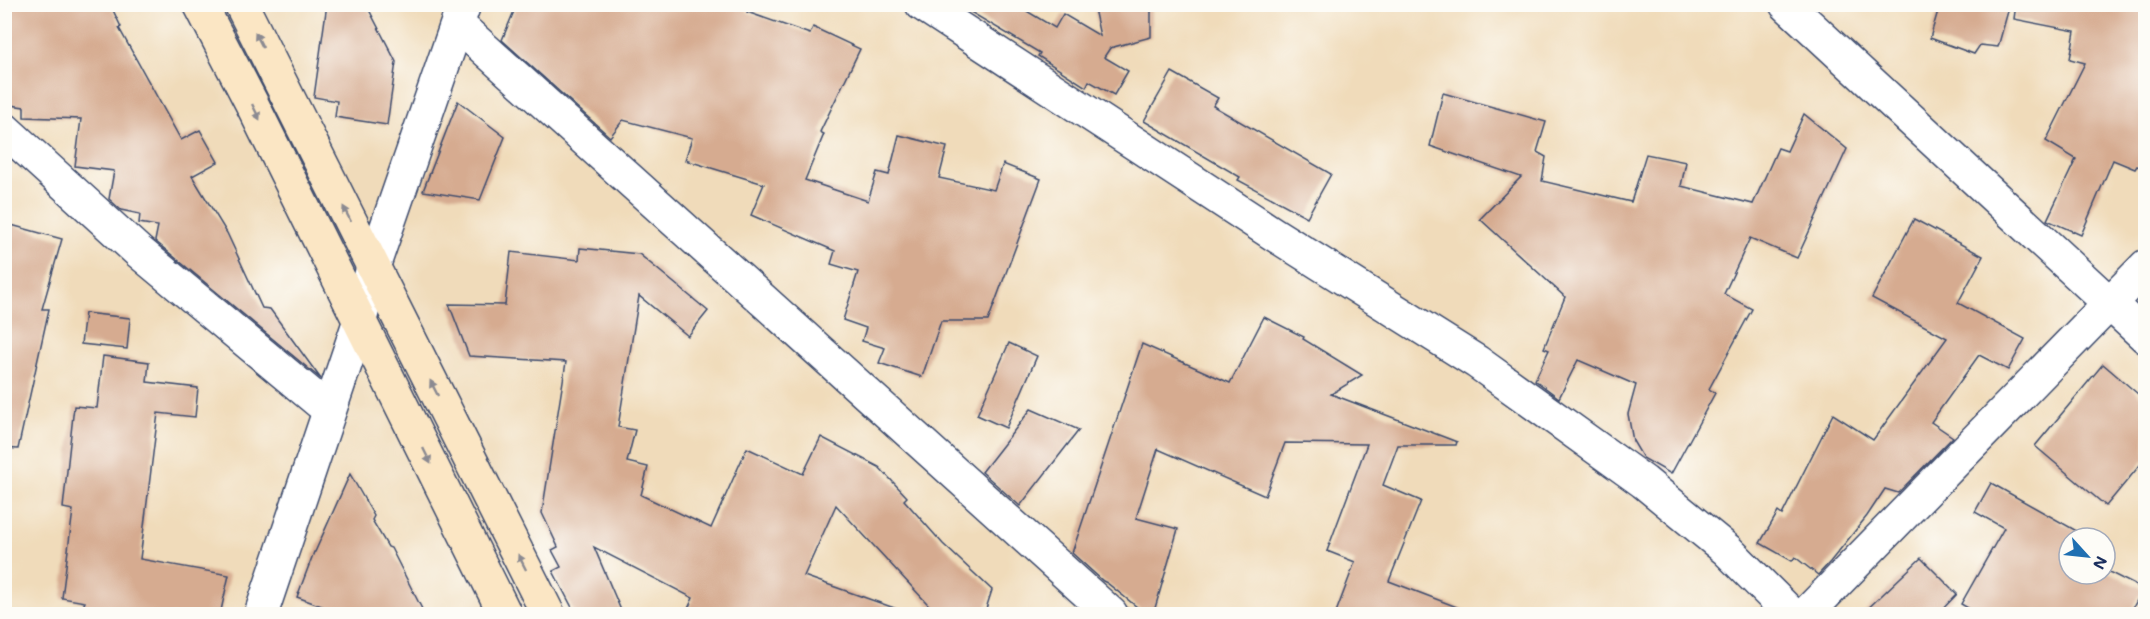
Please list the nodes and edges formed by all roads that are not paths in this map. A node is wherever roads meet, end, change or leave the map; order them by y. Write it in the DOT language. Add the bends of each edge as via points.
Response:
graph roads {
  1 [pos="200,4"];
  2 [pos="241,4"];
  3 [pos="922,4"];
  4 [pos="1794,8"];
  5 [pos="461,15"];
  6 [pos="4,129"];
  7 [pos="2145,266"];
  8 [pos="373,267"];
  9 [pos="2110,303"];
  10 [pos="360,320"];
  11 [pos="2145,337"];
  12 [pos="329,410"];
  13 [pos="261,615"];
  14 [pos="505,615"];
  15 [pos="548,615"];
  16 [pos="1111,615"];
  17 [pos="1791,615"];
  18 [pos="1806,615"];
  1 -- 10 [label="street, one-way"];
  8 -- 2 [label="street, one-way"];
  3 -- 17 [label="street" via="1478,362 1644,482 1727,550"];
  4 -- 9 [label="street"];
  5 -- 8 [label="street"];
  5 -- 16 [label="street"];
  6 -- 12 [label="street" via="138,251"];
  7 -- 9 [label="street"];
  8 -- 10 [label="street"];
  15 -- 8 [label="street, one-way"];
  9 -- 11 [label="street"];
  9 -- 18 [label="street"];
  10 -- 12 [label="street"];
  10 -- 14 [label="street, one-way"];
  12 -- 13 [label="street"];
}
